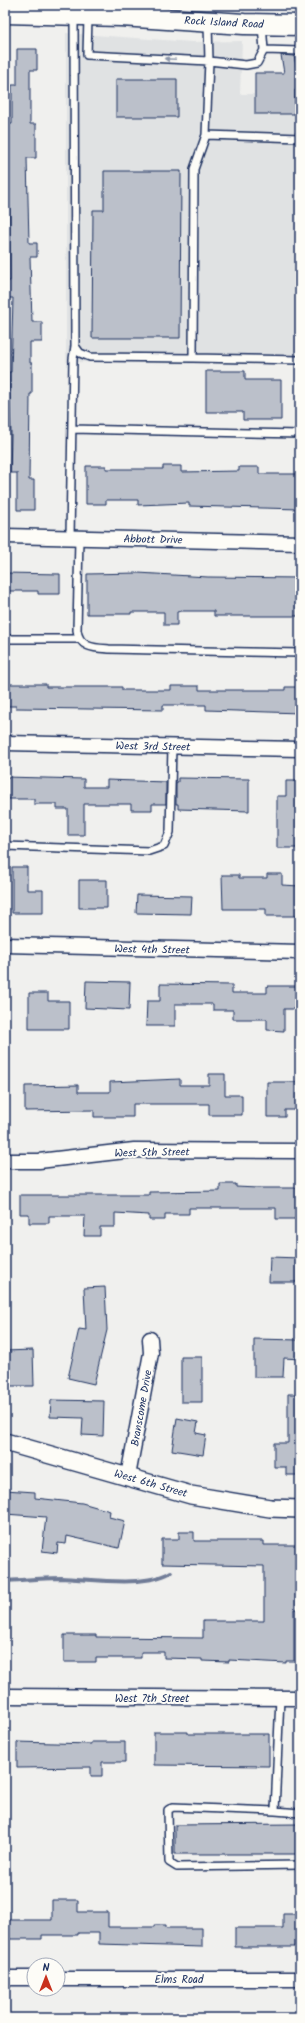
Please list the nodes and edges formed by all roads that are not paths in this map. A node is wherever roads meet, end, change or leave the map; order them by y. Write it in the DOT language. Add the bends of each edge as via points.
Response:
graph roads {
  1 [pos="5,13"];
  2 [pos="81,15"];
  3 [pos="208,22"];
  4 [pos="262,24"];
  5 [pos="300,25"];
  6 [pos="264,50"];
  7 [pos="300,51"];
  8 [pos="209,61"];
  9 [pos="206,135"];
  10 [pos="300,138"];
  11 [pos="75,346"];
  12 [pos="193,358"];
  13 [pos="300,360"];
  14 [pos="72,429"];
  15 [pos="300,434"];
  16 [pos="5,536"];
  17 [pos="74,537"];
  18 [pos="300,543"];
  19 [pos="5,639"];
  20 [pos="80,639"];
  21 [pos="300,653"];
  22 [pos="5,743"];
  23 [pos="172,746"];
  24 [pos="300,748"];
  25 [pos="5,846"];
  26 [pos="5,945"];
  27 [pos="300,952"];
  28 [pos="300,1151"];
  29 [pos="5,1161"];
  30 [pos="150,1340"];
  31 [pos="5,1442"];
  32 [pos="128,1476"];
  33 [pos="300,1509"];
  34 [pos="5,1696"];
  35 [pos="280,1698"];
  36 [pos="300,1698"];
  37 [pos="275,1811"];
  38 [pos="300,1813"];
  39 [pos="300,1865"];
  40 [pos="5,1978"];
  41 [pos="26,1978"];
  42 [pos="66,1978"];
  43 [pos="300,1979"];
  1 -- 2 [label="main road, Rock Island Road"];
  2 -- 3 [label="main road, Rock Island Road"];
  8 -- 2 [label="lane, one-way" via="88,55"];
  2 -- 11 [label="lane"];
  3 -- 4 [label="main road, Rock Island Road"];
  3 -- 8 [label="lane"];
  4 -- 5 [label="main road, Rock Island Road"];
  4 -- 6 [label="lane"];
  6 -- 7 [label="lane"];
  6 -- 8 [label="lane" via="257,63 246,65"];
  8 -- 9 [label="lane"];
  9 -- 10 [label="lane"];
  9 -- 12 [label="lane" via="194,169"];
  11 -- 12 [label="lane" via="80,353 90,357"];
  11 -- 14 [label="lane"];
  12 -- 13 [label="lane"];
  14 -- 15 [label="lane"];
  14 -- 17 [label="lane"];
  16 -- 17 [label="street, Abbott Drive"];
  17 -- 18 [label="street, Abbott Drive"];
  17 -- 20 [label="lane"];
  19 -- 20 [label="lane"];
  20 -- 21 [label="lane" via="94,648"];
  22 -- 23 [label="street, West 3rd Street"];
  23 -- 24 [label="street, West 3rd Street"];
  23 -- 25 [label="lane" via="170,832 164,846 149,850"];
  26 -- 27 [label="street, West 4th Street"];
  28 -- 29 [label="street, West 5th Street" via="134,1150 39,1161"];
  30 -- 32 [label="street, Branscome Drive" via="151,1353"];
  31 -- 32 [label="street, West 6th Street"];
  32 -- 33 [label="street, West 6th Street" via="191,1495 270,1508"];
  34 -- 35 [label="street, West 7th Street"];
  35 -- 36 [label="street, West 7th Street"];
  35 -- 37 [label="lane"];
  37 -- 38 [label="lane"];
  37 -- 39 [label="lane" via="173,1807 168,1810 169,1862 177,1867"];
  40 -- 41 [label="street"];
  42 -- 43 [label="street, Elms Road"];
}
